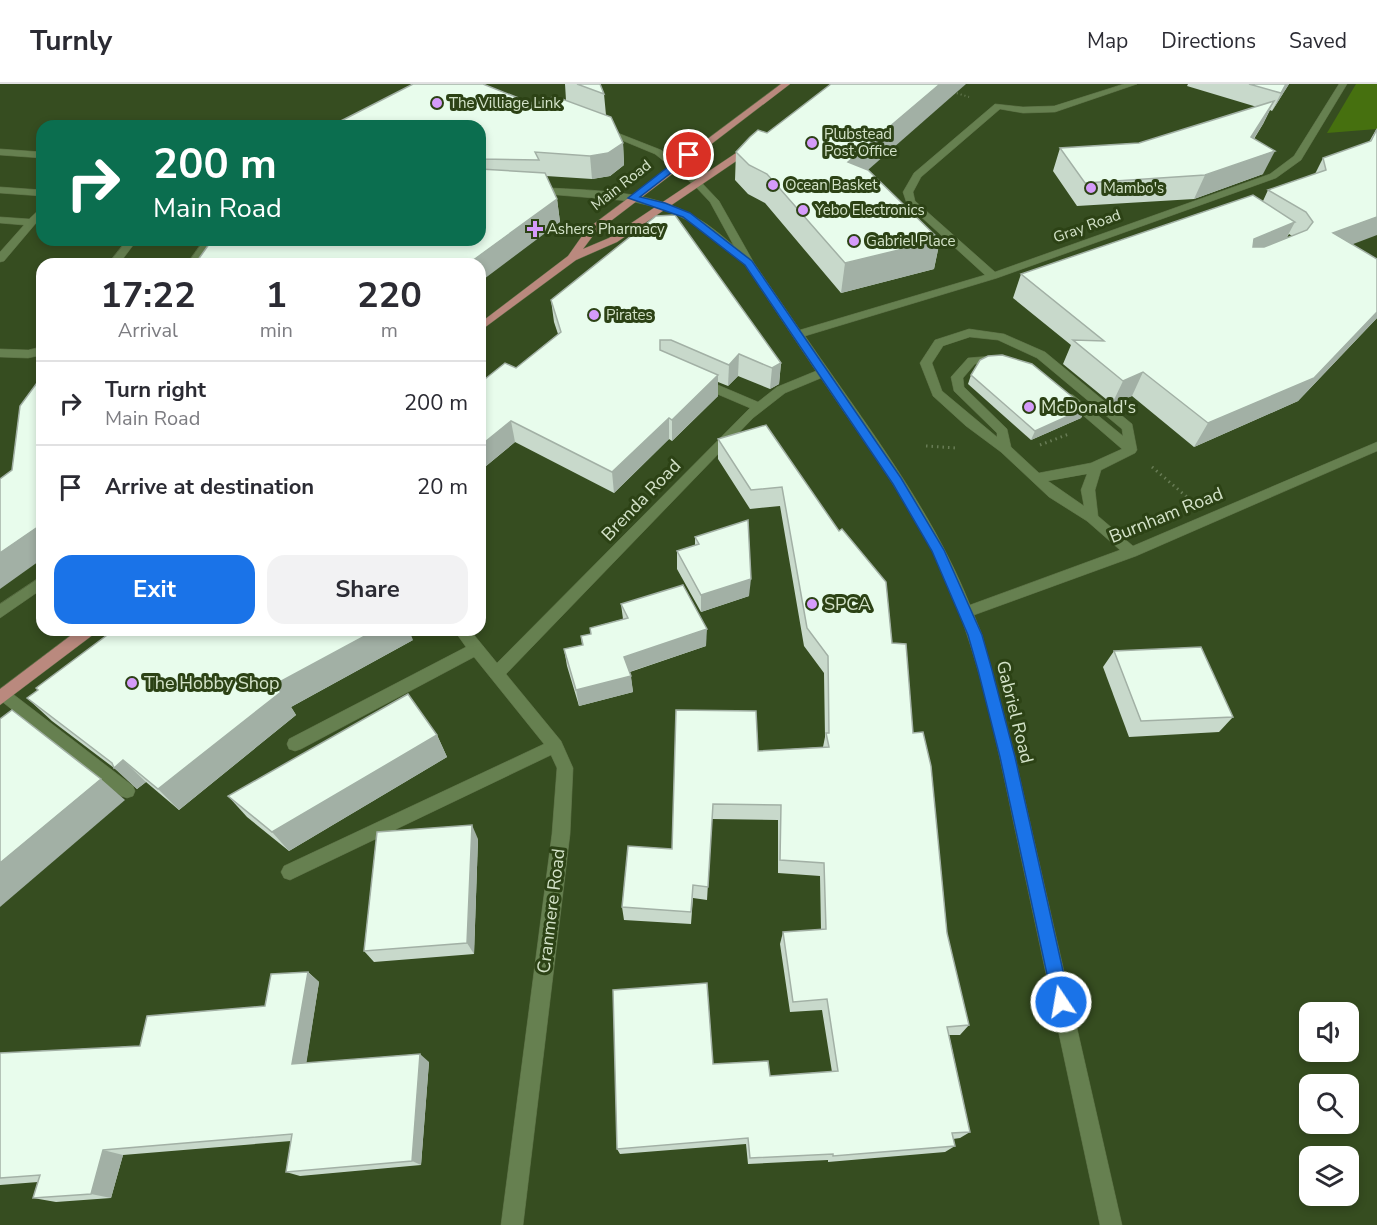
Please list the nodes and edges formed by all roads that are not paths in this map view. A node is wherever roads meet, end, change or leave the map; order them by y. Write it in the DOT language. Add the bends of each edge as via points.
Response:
graph roads {
  1 [pos="786,84"];
  2 [pos="1340,84"];
  3 [pos="1133,85"];
  4 [pos="774,88"];
  5 [pos="593,127"];
  6 [pos="758,141"];
  7 [pos="0,152"];
  8 [pos="36,155"];
  9 [pos="674,167"];
  10 [pos="697,183"];
  11 [pos="0,190"];
  12 [pos="527,190"];
  13 [pos="36,193"];
  14 [pos="1217,196"];
  15 [pos="633,198"];
  16 [pos="1227,202"];
  17 [pos="662,205"];
  18 [pos="36,217"];
  19 [pos="0,220"];
  20 [pos="32,222"];
  21 [pos="127,246"];
  22 [pos="118,258"];
  23 [pos="572,258"];
  24 [pos="0,259"];
  25 [pos="749,263"];
  26 [pos="993,276"];
  27 [pos="486,323"];
  28 [pos="797,335"];
  29 [pos="0,352"];
  30 [pos="36,352"];
  31 [pos="1012,361"];
  32 [pos="824,372"];
  33 [pos="686,375"];
  34 [pos="1060,391"];
  35 [pos="758,407"];
  36 [pos="1377,446"];
  37 [pos="1005,449"];
  38 [pos="1131,450"];
  39 [pos="1095,467"];
  40 [pos="1036,478"];
  41 [pos="1092,518"];
  42 [pos="1131,552"];
  43 [pos="36,585"];
  44 [pos="0,612"];
  45 [pos="966,612"];
  46 [pos="80,636"];
  47 [pos="466,636"];
  48 [pos="477,648"];
  49 [pos="497,673"];
  50 [pos="2,697"];
  51 [pos="295,744"];
  52 [pos="555,747"];
  53 [pos="127,791"];
  54 [pos="290,872"];
  55 [pos="512,1225"];
  56 [pos="1111,1225"];
  1 -- 4 [label="main road, Main Road"];
  2 -- 14 [label="street, Gray Road" via="1298,158 1273,176"];
  3 -- 26 [label="street" via="1055,109 998,106 917,175 908,192 910,202"];
  4 -- 9 [label="main road, Main Road"];
  5 -- 9 [label="street, Gabriel Road" via="658,152"];
  6 -- 10 [label="main road, Main Road"];
  7 -- 8 [label="street"];
  9 -- 10 [label="street, Gabriel Road"];
  9 -- 15 [label="main road, Main Road"];
  10 -- 17 [label="main road, Main Road"];
  10 -- 25 [label="street, Gabriel Road" via="714,201"];
  11 -- 13 [label="street"];
  12 -- 15 [label="street, Gabriel Road"];
  14 -- 16 [label="street"];
  14 -- 26 [label="street, Gray Road"];
  15 -- 17 [label="street, Gabriel Road"];
  15 -- 23 [label="main road, Main Road" via="591,231"];
  17 -- 23 [label="main road, Main Road" via="613,240"];
  17 -- 25 [label="street, Gabriel Road" via="687,215"];
  18 -- 20 [label="street"];
  19 -- 20 [label="street"];
  20 -- 24 [label="street"];
  21 -- 22 [label="street"];
  23 -- 27 [label="main road, Main Road"];
  25 -- 28 [label="street, Gabriel Road"];
  26 -- 28 [label="street, Gray Road"];
  28 -- 32 [label="street, Gabriel Road"];
  29 -- 30 [label="street"];
  31 -- 37 [label="street" via="972,361 957,377 958,388 1003,432"];
  32 -- 35 [label="street, Brenda Road" via="781,390"];
  32 -- 45 [label="street, Gabriel Road" via="938,550"];
  33 -- 35 [label="street"];
  34 -- 38 [label="street"];
  35 -- 49 [label="street, Brenda Road"];
  36 -- 42 [label="street, Burnham Road"];
  37 -- 38 [label="street" via="937,393 926,363 939,343 969,333 1000,338 1041,354 1128,427"];
  37 -- 40 [label="street"];
  38 -- 39 [label="street"];
  39 -- 40 [label="street"];
  39 -- 41 [label="street" via="1088,490"];
  40 -- 41 [label="street"];
  41 -- 42 [label="street"];
  42 -- 45 [label="street, Burnham Road"];
  43 -- 44 [label="street"];
  45 -- 56 [label="street, Gabriel Road" via="1008,757"];
  46 -- 50 [label="main road"];
  47 -- 48 [label="street, Cranmere Road"];
  48 -- 49 [label="street, Cranmere Road"];
  48 -- 51 [label="street"];
  49 -- 52 [label="street, Cranmere Road"];
  50 -- 53 [label="street"];
  52 -- 54 [label="street"];
  52 -- 55 [label="street, Cranmere Road" via="565,768 561,834"];
}
